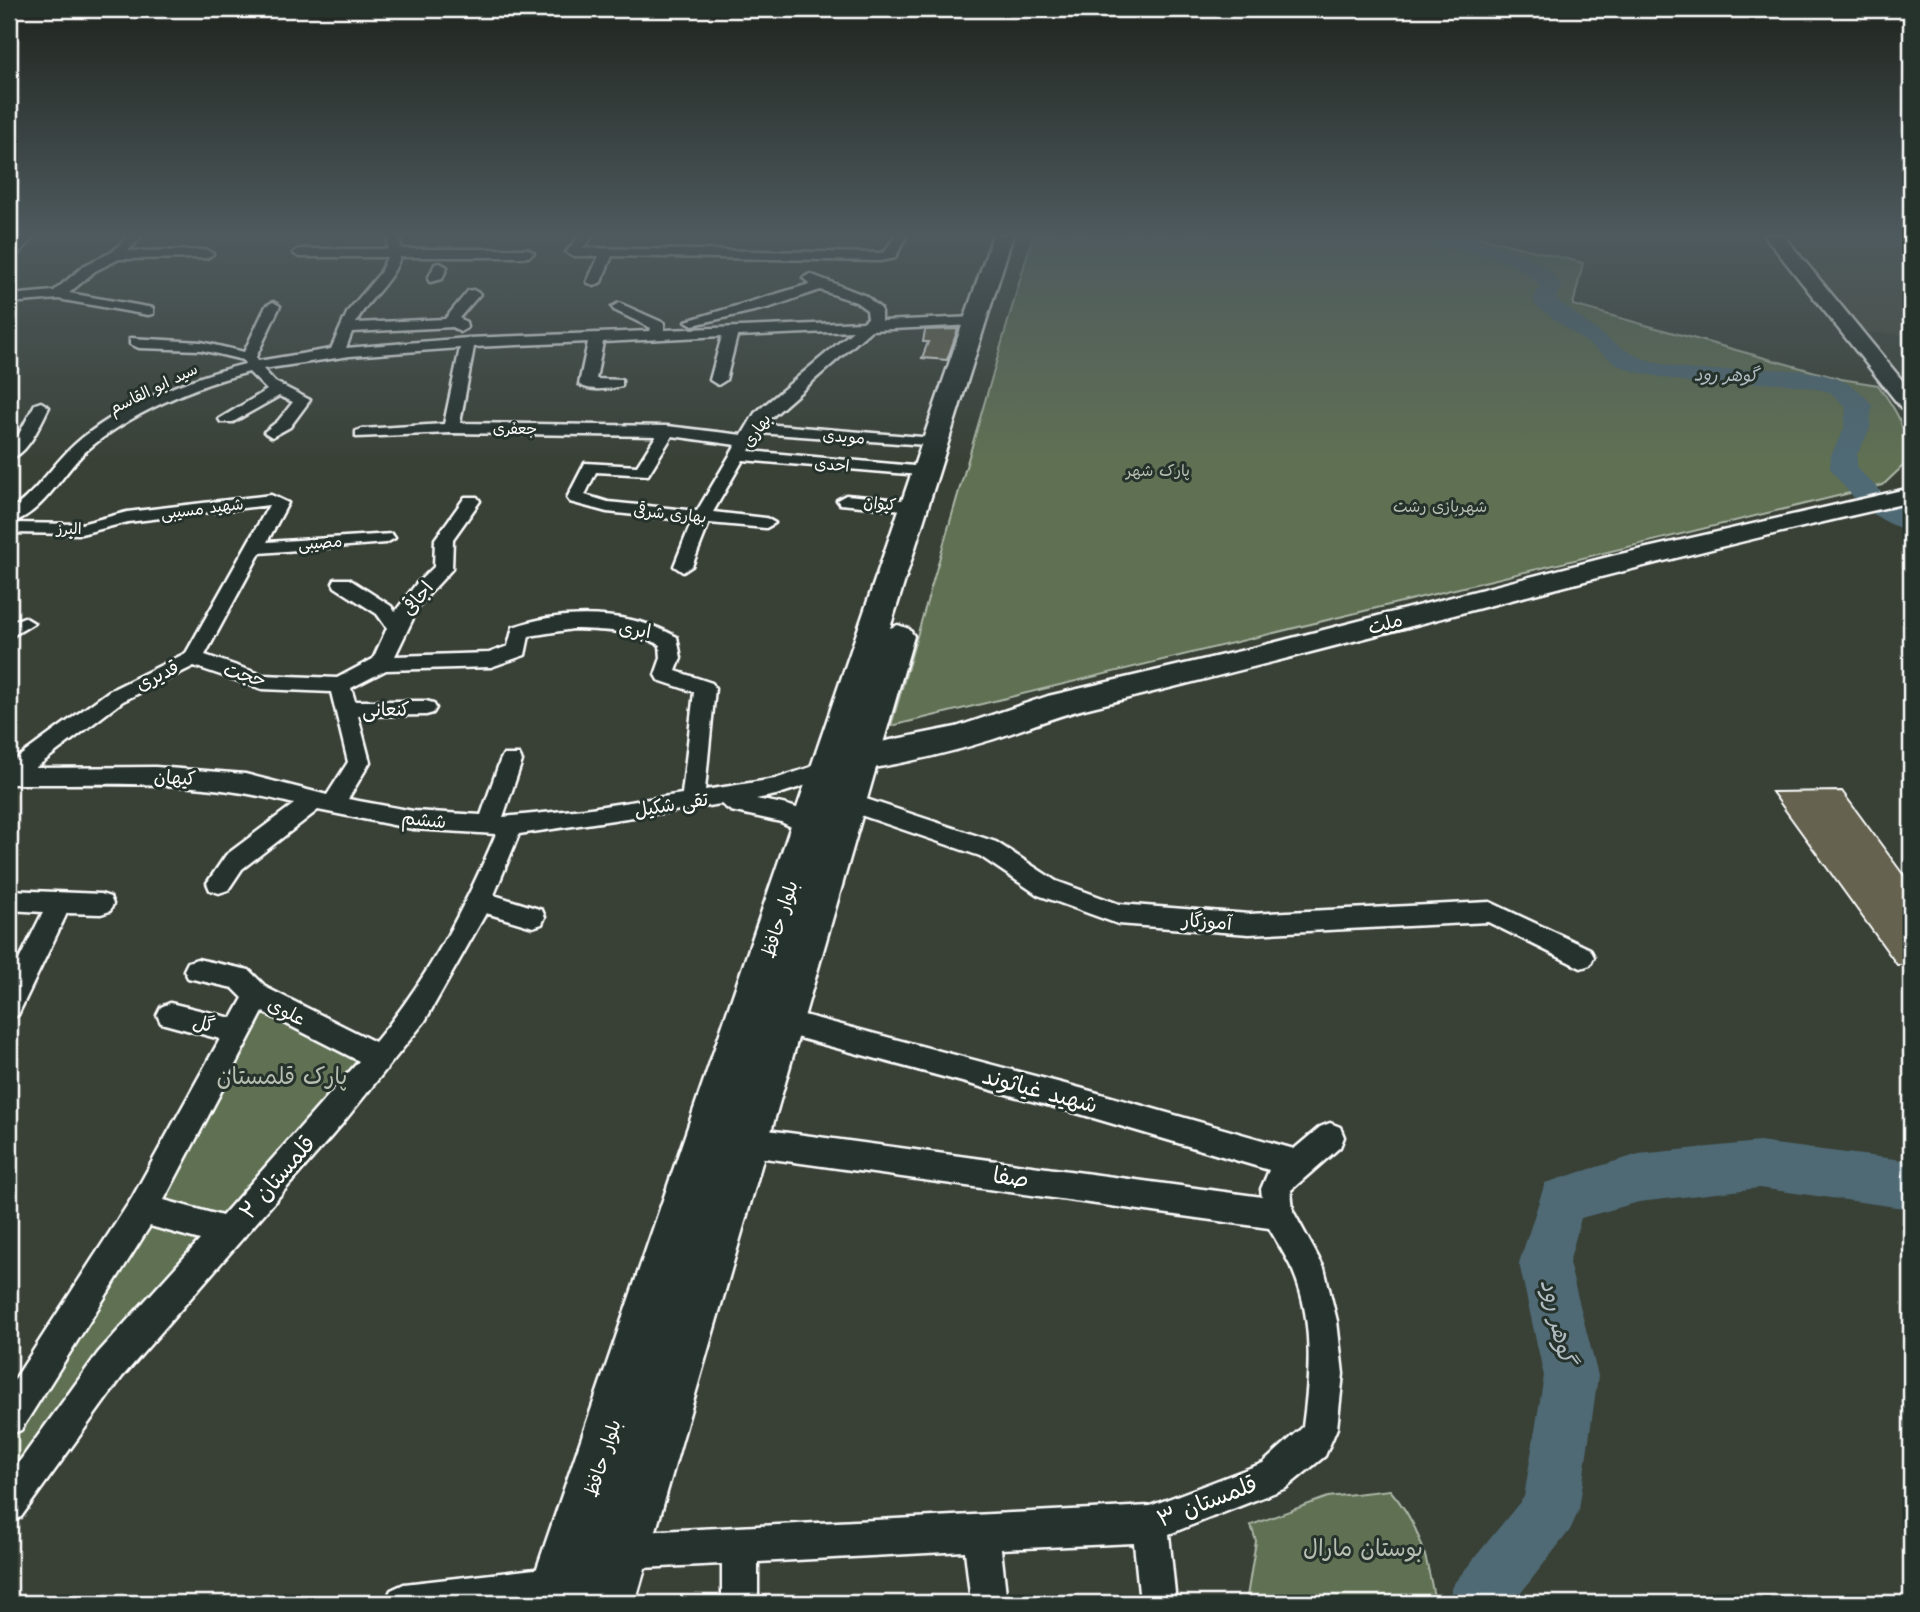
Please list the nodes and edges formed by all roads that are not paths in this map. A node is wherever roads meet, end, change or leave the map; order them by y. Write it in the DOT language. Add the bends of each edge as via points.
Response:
graph roads {
  1 [pos="144,310"];
  2 [pos="271,310"];
  3 [pos="355,310"];
  4 [pos="459,310"];
  5 [pos="625,310"];
  6 [pos="740,310"];
  7 [pos="874,310"];
  8 [pos="986,310"];
  9 [pos="989,310"];
  10 [pos="1834,310"];
  11 [pos="148,311"];
  12 [pos="984,321"];
  13 [pos="453,323"];
  14 [pos="869,325"];
  15 [pos="348,328"];
  16 [pos="657,329"];
  17 [pos="731,330"];
  18 [pos="597,335"];
  19 [pos="135,341"];
  20 [pos="461,343"];
  21 [pos="337,352"];
  22 [pos="251,363"];
  23 [pos="718,380"];
  24 [pos="617,383"];
  25 [pos="277,391"];
  26 [pos="1911,405"];
  27 [pos="41,407"];
  28 [pos="228,419"];
  29 [pos="451,428"];
  30 [pos="667,431"];
  31 [pos="272,432"];
  32 [pos="362,434"];
  33 [pos="746,441"];
  34 [pos="9,454"];
  35 [pos="922,495"];
  36 [pos="1911,495"];
  37 [pos="277,500"];
  38 [pos="846,500"];
  39 [pos="471,501"];
  40 [pos="127,517"];
  41 [pos="702,517"];
  42 [pos="9,518"];
  43 [pos="765,523"];
  44 [pos="9,528"];
  45 [pos="386,538"];
  46 [pos="254,548"];
  47 [pos="683,566"];
  48 [pos="342,583"];
  49 [pos="395,626"];
  50 [pos="193,657"];
  51 [pos="382,663"];
  52 [pos="340,685"];
  53 [pos="426,708"];
  54 [pos="346,709"];
  55 [pos="511,761"];
  56 [pos="9,775"];
  57 [pos="846,776"];
  58 [pos="697,800"];
  59 [pos="329,803"];
  60 [pos="500,826"];
  61 [pos="809,826"];
  62 [pos="219,883"];
  63 [pos="9,900"];
  64 [pos="479,901"];
  65 [pos="59,904"];
  66 [pos="101,904"];
  67 [pos="533,917"];
  68 [pos="1581,957"];
  69 [pos="197,970"];
  70 [pos="258,996"];
  71 [pos="9,1007"];
  72 [pos="170,1015"];
  73 [pos="781,1021"];
  74 [pos="239,1032"];
  75 [pos="379,1057"];
  76 [pos="1330,1137"];
  77 [pos="744,1141"];
  78 [pos="1297,1164"];
  79 [pos="143,1209"];
  80 [pos="1278,1213"];
  81 [pos="227,1233"];
  82 [pos="9,1418"];
  83 [pos="9,1505"];
  84 [pos="1150,1524"];
  85 [pos="981,1533"];
  86 [pos="740,1545"];
  87 [pos="621,1551"];
  88 [pos="558,1594"];
  89 [pos="404,1603"];
  90 [pos="605,1603"];
  91 [pos="740,1603"];
  92 [pos="989,1603"];
  93 [pos="1158,1603"];
  1 -- 11 [label="street"];
  2 -- 22 [label="street"];
  3 -- 15 [label="street"];
  4 -- 13 [label="street"];
  5 -- 16 [label="street"];
  6 -- 16 [label="street"];
  7 -- 14 [label="street" via="876,319"];
  8 -- 12 [label="main road, بلوار حافظ"];
  9 -- 12 [label="main road, بلوار حافظ"];
  10 -- 26 [label="street"];
  12 -- 14 [label="street, سید ابو القاسم"];
  12 -- 35 [label="main road, بلوار حافظ"];
  12 -- 35 [label="main road, بلوار حافظ"];
  13 -- 15 [label="street"];
  13 -- 20 [label="street" via="461,325"];
  14 -- 17 [label="street, سید ابو القاسم"];
  14 -- 33 [label="street, بهاری" via="761,416"];
  15 -- 21 [label="street"];
  16 -- 17 [label="street, سید ابو القاسم"];
  16 -- 18 [label="street, سید ابو القاسم"];
  17 -- 23 [label="street"];
  18 -- 20 [label="street, سید ابو القاسم"];
  18 -- 24 [label="street" via="587,384"];
  19 -- 22 [label="street" via="201,346"];
  20 -- 21 [label="street, سید ابو القاسم"];
  20 -- 29 [label="street"];
  21 -- 22 [label="street, سید ابو القاسم"];
  22 -- 25 [label="street" via="268,387"];
  22 -- 42 [label="street, سید ابو القاسم" via="194,385 91,440 64,461 40,495"];
  25 -- 28 [label="street"];
  25 -- 31 [label="street" via="302,400"];
  27 -- 34 [label="street" via="26,436"];
  29 -- 30 [label="street, جعفری"];
  29 -- 32 [label="street, جعفری"];
  30 -- 33 [label="street, جعفری"];
  30 -- 41 [label="street, بهاری شرقی" via="642,471 591,467 576,498 607,507"];
  33 -- 35 [label="street, احدی"];
  33 -- 35 [label="street, مویدی"];
  33 -- 41 [label="street, بهاری"];
  35 -- 38 [label="street, کیوان"];
  35 -- 57 [label="main road, بلوار حافظ"];
  36 -- 57 [label="street, ملت" via="1048,707 1011,722 901,752"];
  37 -- 40 [label="street, شهید مسیبی"];
  37 -- 46 [label="street, قدیری"];
  39 -- 49 [label="street, اجاقی" via="444,539 443,569 428,581"];
  40 -- 44 [label="street, البرز" via="81,529"];
  41 -- 43 [label="street, بهاری شرقی"];
  41 -- 47 [label="street, بهاری"];
  45 -- 46 [label="street, مصیبی"];
  46 -- 50 [label="street, قدیری"];
  48 -- 49 [label="street" via="384,610"];
  49 -- 51 [label="street, اجاقی"];
  50 -- 52 [label="street, حجت" via="262,682"];
  50 -- 56 [label="street, قدیری" via="116,696"];
  51 -- 52 [label="street"];
  51 -- 58 [label="street, ابری" via="491,660 518,650 520,632 532,624 582,623 660,633 670,642 665,675 705,688"];
  52 -- 54 [label="street"];
  53 -- 54 [label="street, کنعانی"];
  54 -- 59 [label="street" via="359,762"];
  55 -- 60 [label="street, قلمستان ۲"];
  56 -- 59 [label="street, کیهان" via="155,775 245,782"];
  57 -- 58 [label="street, تقی شکیل"];
  57 -- 61 [label="main road, بلوار حافظ"];
  57 -- 68 [label="street, آموزگار" via="988,849 1046,888 1118,914 1249,924 1490,912"];
  57 -- 73 [label="main road, بلوار حافظ"];
  58 -- 60 [label="street, تقی شکیل"];
  58 -- 61 [label="street" via="752,804"];
  59 -- 60 [label="street, ششم" via="412,820"];
  59 -- 62 [label="street" via="234,862"];
  60 -- 64 [label="street, قلمستان ۲"];
  61 -- 88 [label="main road, بلوار حافظ"];
  63 -- 65 [label="street"];
  64 -- 67 [label="street"];
  64 -- 75 [label="street, قلمستان ۲" via="416,1013"];
  65 -- 66 [label="street"];
  65 -- 71 [label="street"];
  69 -- 70 [label="street, علوی" via="240,978"];
  70 -- 74 [label="street"];
  70 -- 75 [label="street, علوی"];
  72 -- 74 [label="street, گل"];
  73 -- 77 [label="main road, بلوار حافظ"];
  73 -- 78 [label="street, شهید غیاثوند"];
  74 -- 79 [label="street"];
  75 -- 81 [label="street, قلمستان ۲"];
  76 -- 78 [label="street"];
  77 -- 80 [label="street, صفا"];
  77 -- 87 [label="main road, بلوار حافظ"];
  78 -- 80 [label="street" via="1279,1181"];
  79 -- 81 [label="street"];
  79 -- 82 [label="street"];
  80 -- 84 [label="street, قلمستان ۳" via="1308,1268 1321,1321 1327,1374 1320,1428 1312,1444 1274,1476"];
  81 -- 83 [label="street, قلمستان ۲" via="110,1366"];
  84 -- 85 [label="street, قلمستان ۳"];
  84 -- 93 [label="street"];
  85 -- 86 [label="street, قلمستان ۳"];
  85 -- 92 [label="street"];
  86 -- 87 [label="street, قلمستان ۳"];
  86 -- 91 [label="street"];
  87 -- 90 [label="main road, بلوار حافظ"];
  88 -- 89 [label="street"];
}
